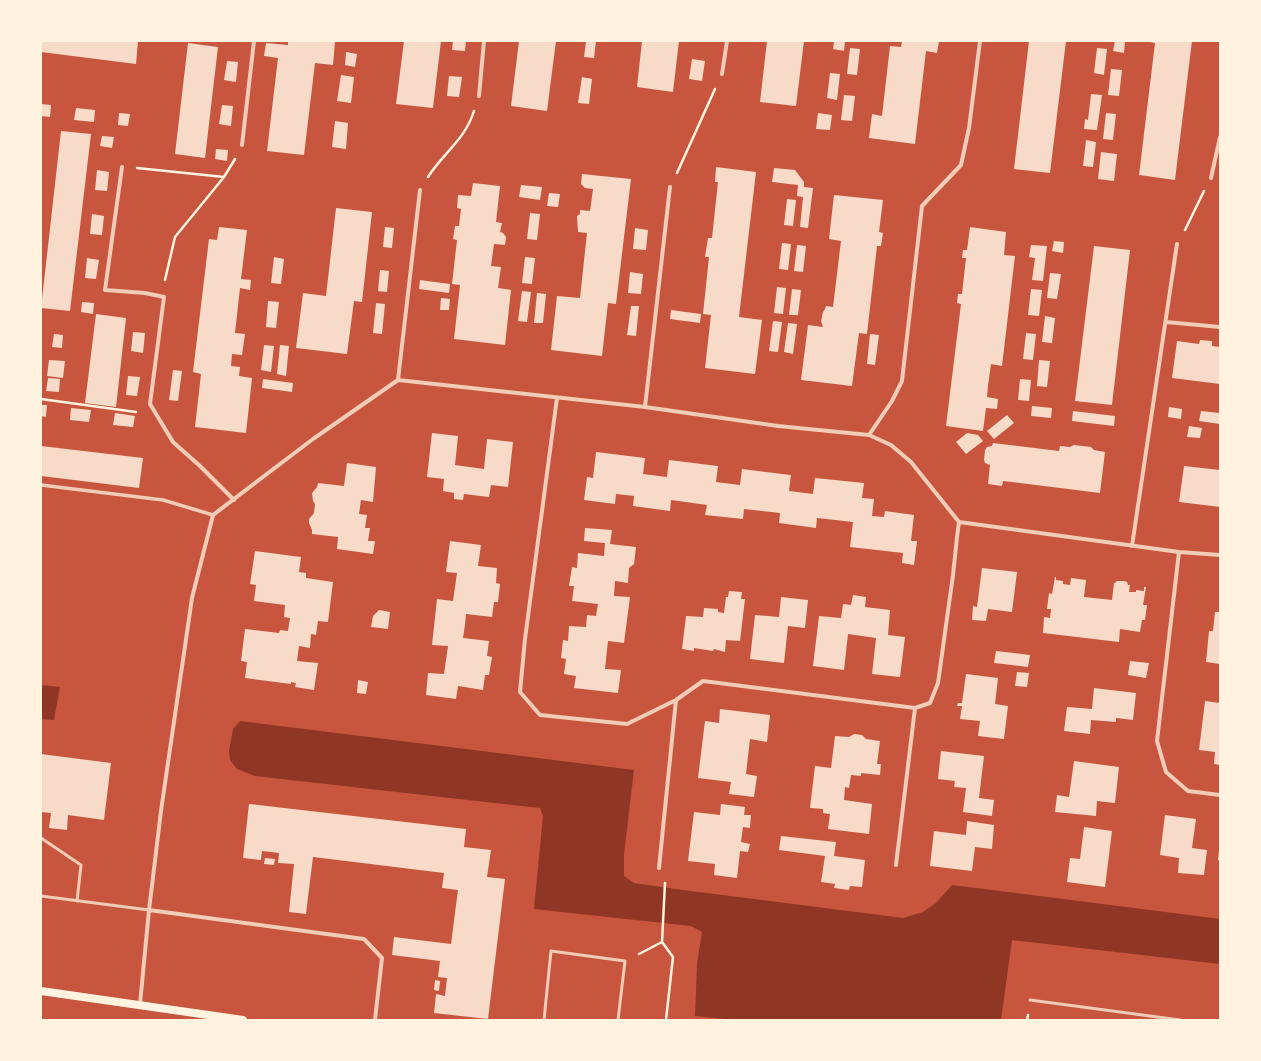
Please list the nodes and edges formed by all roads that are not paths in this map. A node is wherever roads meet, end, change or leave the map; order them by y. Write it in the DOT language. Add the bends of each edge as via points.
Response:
graph roads {
  1 [pos="254,41"];
  2 [pos="484,41"];
  3 [pos="727,41"];
  4 [pos="980,41"];
  5 [pos="722,74"];
  6 [pos="478,96"];
  7 [pos="1220,137"];
  8 [pos="242,145"];
  9 [pos="122,167"];
  10 [pos="1211,178"];
  11 [pos="670,187"];
  12 [pos="420,190"];
  13 [pos="1177,244"];
  14 [pos="1166,322"];
  15 [pos="1220,327"];
  16 [pos="398,380"];
  17 [pos="557,398"];
  18 [pos="645,407"];
  19 [pos="869,435"];
  20 [pos="41,485"];
  21 [pos="234,500"];
  22 [pos="213,515"];
  23 [pos="959,522"];
  24 [pos="1132,546"];
  25 [pos="1179,552"];
  26 [pos="1220,555"];
  27 [pos="676,700"];
  28 [pos="915,708"];
  29 [pos="1220,794"];
  30 [pos="41,838"];
  31 [pos="896,865"];
  32 [pos="659,868"];
  33 [pos="41,896"];
  34 [pos="77,901"];
  35 [pos="149,910"];
  36 [pos="41,991"];
  37 [pos="1030,1000"];
  38 [pos="140,1004"];
  39 [pos="243,1020"];
  40 [pos="375,1020"];
  41 [pos="544,1020"];
  42 [pos="618,1020"];
  43 [pos="1180,1020"];
  1 -- 8 [label="street"];
  2 -- 6 [label="street"];
  3 -- 5 [label="street"];
  4 -- 19 [label="street" via="961,165 922,206 902,381"];
  7 -- 10 [label="street"];
  9 -- 21 [label="street" via="106,290 164,297 150,404 173,442"];
  11 -- 18 [label="street"];
  12 -- 16 [label="street"];
  13 -- 14 [label="street"];
  14 -- 15 [label="street"];
  14 -- 24 [label="street"];
  16 -- 17 [label="street"];
  16 -- 21 [label="street" via="313,439"];
  17 -- 18 [label="street"];
  17 -- 27 [label="street" via="520,692 540,715 627,724"];
  18 -- 19 [label="street" via="778,426"];
  19 -- 23 [label="street" via="891,445 911,462"];
  20 -- 22 [label="street" via="163,500"];
  21 -- 22 [label="street"];
  22 -- 35 [label="street" via="192,598 160,811"];
  23 -- 24 [label="street"];
  23 -- 28 [label="street" via="938,683 930,703"];
  24 -- 25 [label="street"];
  25 -- 26 [label="street"];
  25 -- 29 [label="street" via="1157,741 1166,772 1188,791"];
  27 -- 28 [label="street" via="703,681"];
  27 -- 32 [label="street"];
  28 -- 31 [label="street"];
  30 -- 34 [label="lane" via="81,865"];
  33 -- 34 [label="lane"];
  34 -- 35 [label="lane"];
  35 -- 38 [label="street"];
  35 -- 40 [label="street" via="364,939 382,958"];
  36 -- 38 [label="main road"];
  37 -- 43 [label="lane"];
  38 -- 39 [label="main road"];
  41 -- 42 [label="lane" via="551,951 625,961"];
}
